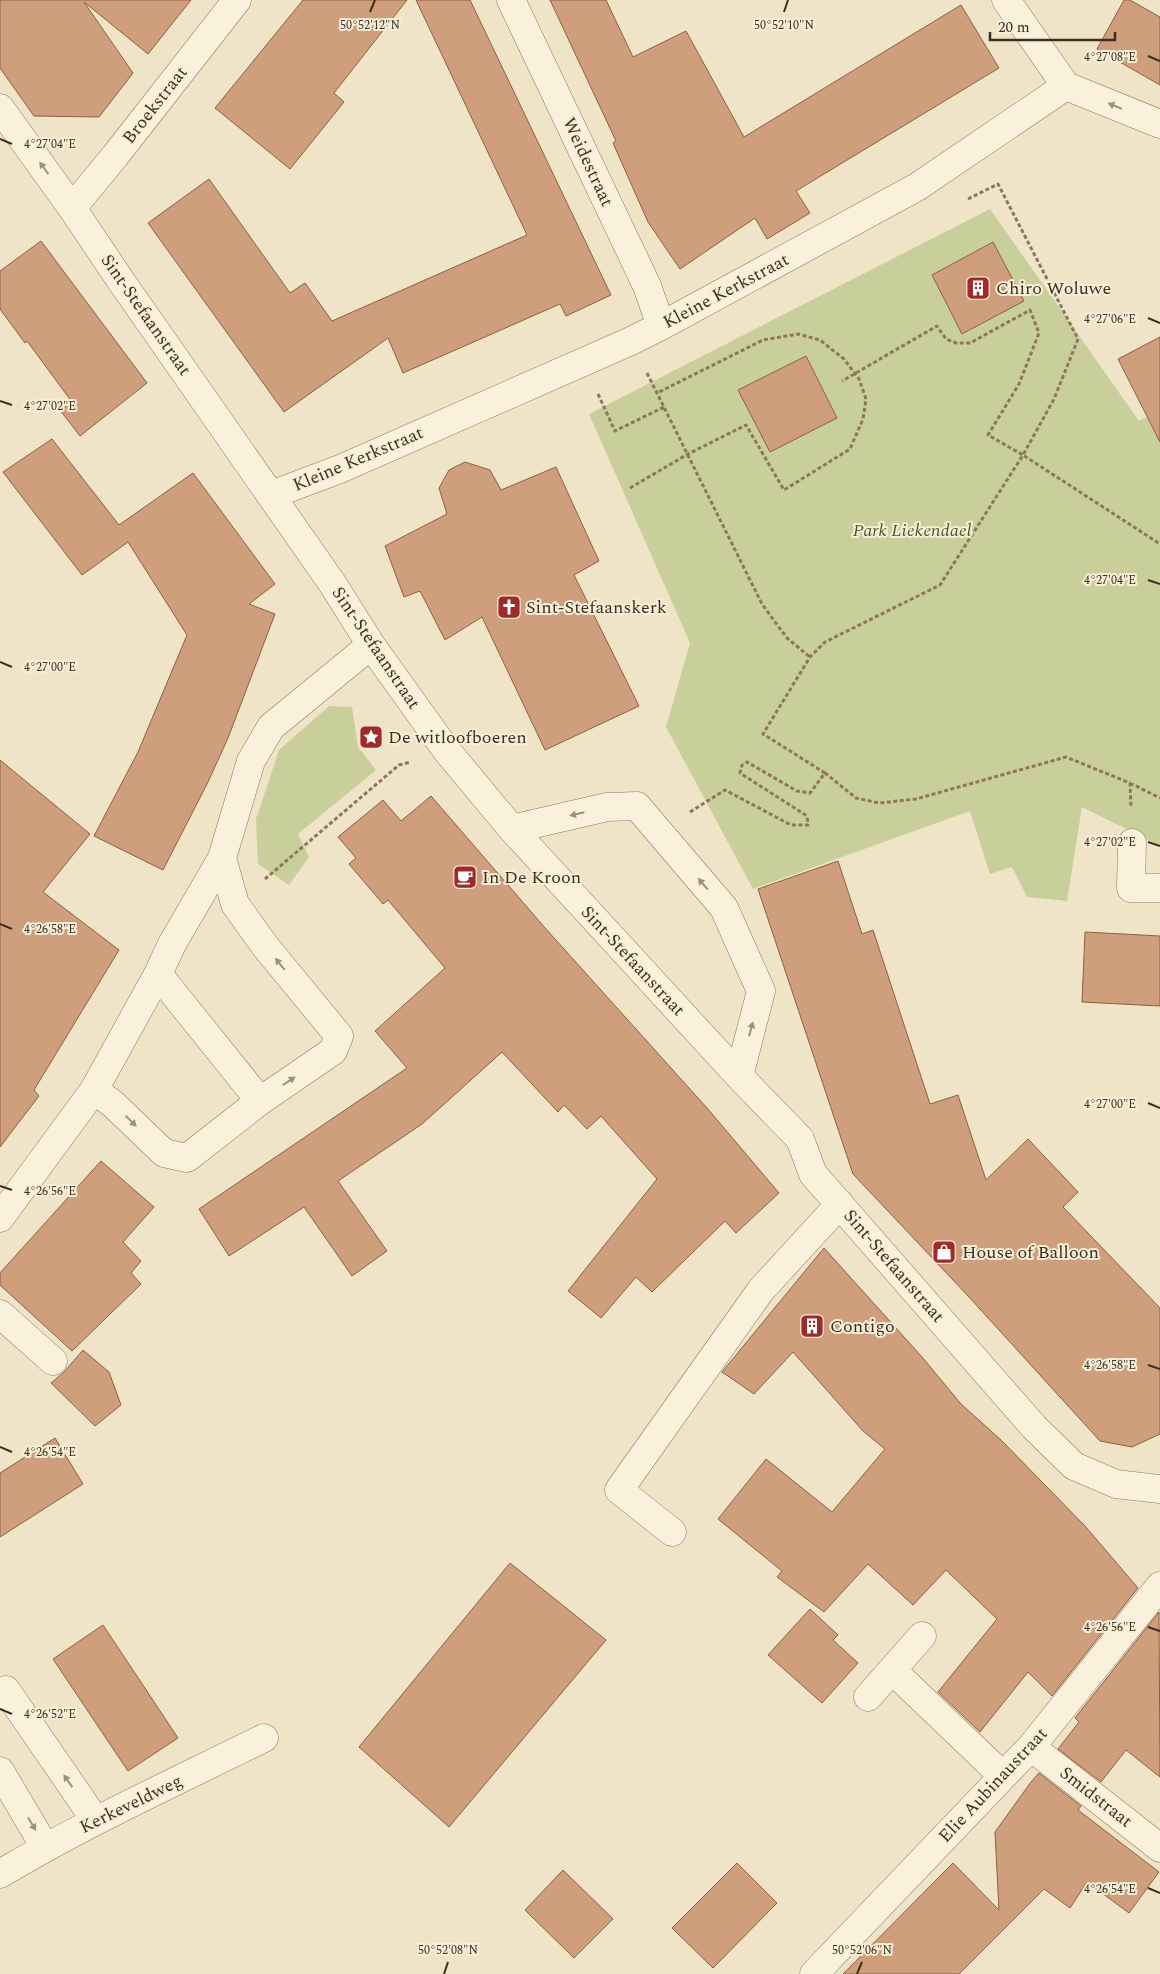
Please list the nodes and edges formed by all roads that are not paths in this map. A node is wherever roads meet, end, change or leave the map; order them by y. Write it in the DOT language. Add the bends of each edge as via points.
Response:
graph roads {
  1 [pos="237,0"];
  2 [pos="511,0"];
  3 [pos="1006,0"];
  4 [pos="1066,86"];
  5 [pos="0,108"];
  6 [pos="1160,124"];
  7 [pos="72,208"];
  8 [pos="661,326"];
  9 [pos="271,495"];
  10 [pos="371,644"];
  11 [pos="512,830"];
  12 [pos="1132,843"];
  13 [pos="222,858"];
  14 [pos="1160,888"];
  15 [pos="158,974"];
  16 [pos="739,1076"];
  17 [pos="94,1090"];
  18 [pos="260,1100"];
  19 [pos="840,1204"];
  20 [pos="0,1218"];
  21 [pos="0,1314"];
  22 [pos="53,1361"];
  23 [pos="1160,1489"];
  24 [pos="672,1532"];
  25 [pos="1160,1586"];
  26 [pos="922,1636"];
  27 [pos="892,1670"];
  28 [pos="2,1689"];
  29 [pos="868,1697"];
  30 [pos="264,1738"];
  31 [pos="1031,1747"];
  32 [pos="0,1771"];
  33 [pos="1003,1776"];
  34 [pos="96,1821"];
  35 [pos="45,1847"];
  36 [pos="1160,1848"];
  37 [pos="0,1874"];
  38 [pos="814,1974"];
  1 -- 7 [label="street, Broekstraat"];
  2 -- 8 [label="street, Weidestraat" via="647,286"];
  3 -- 4 [label="street"];
  6 -- 4 [label="street, one-way"];
  4 -- 8 [label="street, Kleine Kerkstraat" via="918,188"];
  7 -- 5 [label="street, Sint-Stefaanstraat, one-way"];
  7 -- 9 [label="street, Sint-Stefaanstraat"];
  8 -- 9 [label="street, Kleine Kerkstraat" via="340,469"];
  9 -- 10 [label="street, Sint-Stefaanstraat"];
  10 -- 11 [label="street, Sint-Stefaanstraat" via="447,751"];
  10 -- 13 [label="street" via="270,727 250,761"];
  11 -- 16 [label="street, Sint-Stefaanstraat"];
  16 -- 11 [label="street, one-way" via="762,992 724,908 637,806 607,808"];
  12 -- 14 [label="street" via="1131,888"];
  13 -- 15 [label="street"];
  18 -- 13 [label="street, one-way" via="333,1051 339,1036 235,904"];
  15 -- 17 [label="street"];
  15 -- 18 [label="street"];
  16 -- 19 [label="street, Sint-Stefaanstraat" via="800,1139 813,1174"];
  17 -- 18 [label="street, one-way" via="164,1153 187,1158"];
  17 -- 20 [label="street"];
  19 -- 23 [label="street, Sint-Stefaanstraat" via="1034,1427 1074,1466 1116,1484"];
  19 -- 24 [label="street" via="761,1290 619,1490"];
  21 -- 22 [label="street"];
  25 -- 31 [label="street, Elie Aubinaustraat"];
  26 -- 27 [label="street"];
  27 -- 29 [label="street"];
  27 -- 33 [label="street"];
  34 -- 28 [label="street, one-way"];
  30 -- 34 [label="street, Kerkeveldweg"];
  31 -- 33 [label="street, Elie Aubinaustraat"];
  31 -- 36 [label="street, Smidstraat"];
  32 -- 35 [label="street, one-way"];
  33 -- 38 [label="street, Elie Aubinaustraat"];
  34 -- 35 [label="street, Kerkeveldweg"];
  35 -- 37 [label="street, Kerkeveldweg"];
}
